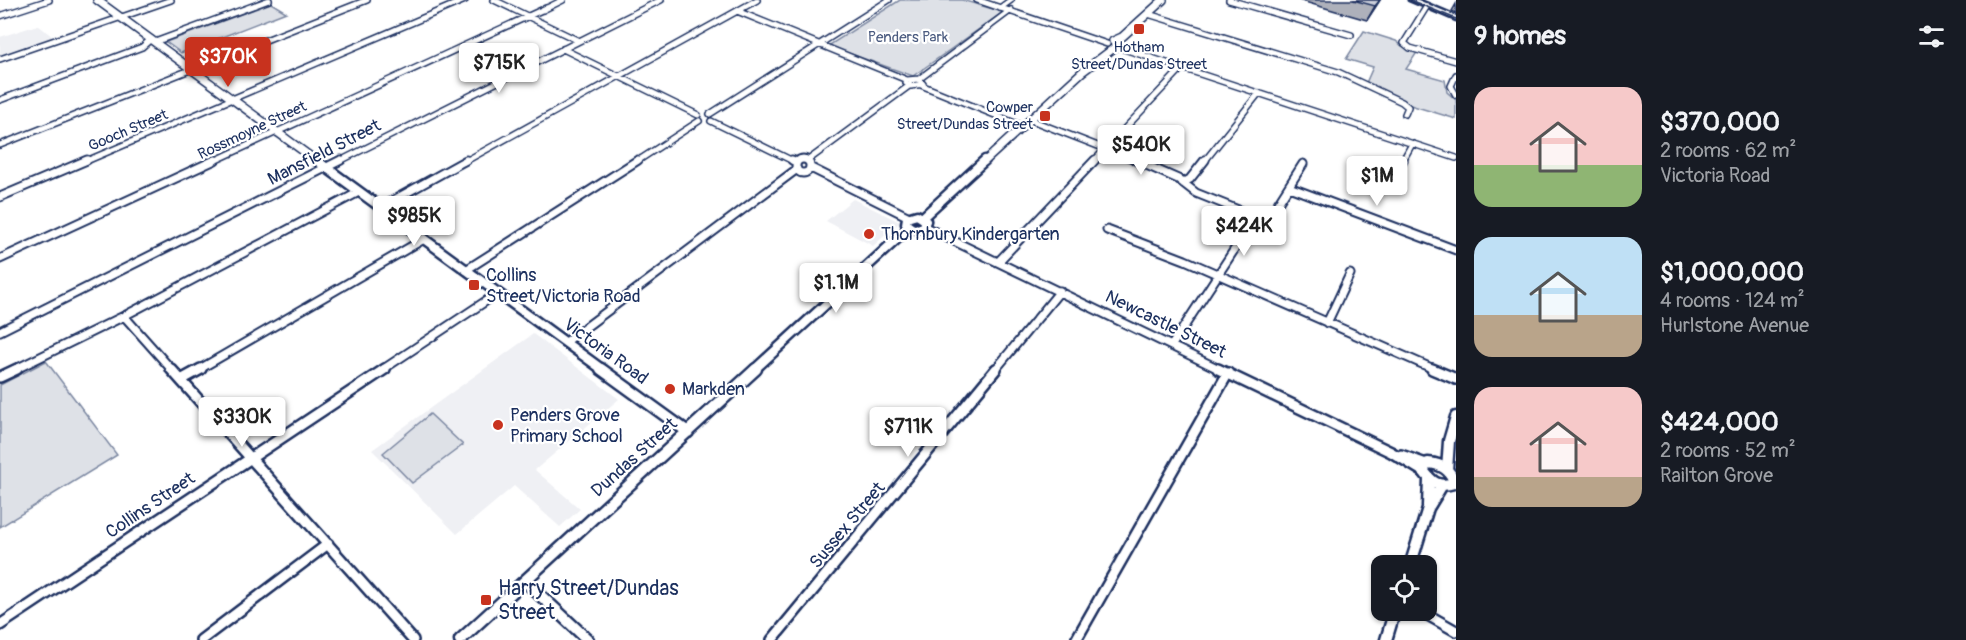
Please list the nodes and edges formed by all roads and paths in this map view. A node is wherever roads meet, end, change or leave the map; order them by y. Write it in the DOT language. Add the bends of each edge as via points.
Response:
graph roads {
  1 [pos="49,0"];
  2 [pos="98,0"];
  3 [pos="171,0"];
  4 [pos="269,0"];
  5 [pos="367,0"];
  6 [pos="465,0"];
  7 [pos="494,0"];
  8 [pos="502,0"];
  9 [pos="563,0"];
  10 [pos="661,0"];
  11 [pos="757,0"];
  12 [pos="889,0"];
  13 [pos="976,0"];
  14 [pos="982,0"];
  15 [pos="1011,0"];
  16 [pos="1163,0"];
  17 [pos="1229,0"];
  18 [pos="1412,0"];
  19 [pos="1427,6"];
  20 [pos="1006,9"];
  21 [pos="737,11"];
  22 [pos="1148,14"];
  23 [pos="530,15"];
  24 [pos="0,16"];
  25 [pos="122,17"];
  26 [pos="1456,18"];
  27 [pos="1351,35"];
  28 [pos="582,40"];
  29 [pos="153,41"];
  30 [pos="820,45"];
  31 [pos="1114,45"];
  32 [pos="565,48"];
  33 [pos="0,59"];
  34 [pos="1456,61"];
  35 [pos="1183,67"];
  36 [pos="192,69"];
  37 [pos="618,75"];
  38 [pos="1456,75"];
  39 [pos="920,82"];
  40 [pos="908,83"];
  41 [pos="1259,93"];
  42 [pos="1456,95"];
  43 [pos="232,99"];
  44 [pos="0,100"];
  45 [pos="1405,114"];
  46 [pos="710,117"];
  47 [pos="699,118"];
  48 [pos="1031,120"];
  49 [pos="1022,126"];
  50 [pos="277,131"];
  51 [pos="1413,144"];
  52 [pos="0,145"];
  53 [pos="1106,149"];
  54 [pos="1456,158"];
  55 [pos="1303,164"];
  56 [pos="809,165"];
  57 [pos="797,166"];
  58 [pos="327,168"];
  59 [pos="1183,183"];
  60 [pos="1389,186"];
  61 [pos="1289,187"];
  62 [pos="359,192"];
  63 [pos="0,197"];
  64 [pos="381,207"];
  65 [pos="909,217"];
  66 [pos="923,217"];
  67 [pos="1256,217"];
  68 [pos="910,227"];
  69 [pos="925,227"];
  70 [pos="1107,230"];
  71 [pos="424,238"];
  72 [pos="1456,250"];
  73 [pos="0,259"];
  74 [pos="998,262"];
  75 [pos="466,270"];
  76 [pos="1350,274"];
  77 [pos="1218,275"];
  78 [pos="1060,291"];
  79 [pos="498,293"];
  80 [pos="124,316"];
  81 [pos="1327,323"];
  82 [pos="0,331"];
  83 [pos="566,342"];
  84 [pos="1172,345"];
  85 [pos="1228,373"];
  86 [pos="0,377"];
  87 [pos="1456,379"];
  88 [pos="181,380"];
  89 [pos="1456,417"];
  90 [pos="688,432"];
  91 [pos="1449,441"];
  92 [pos="250,458"];
  93 [pos="1428,469"];
  94 [pos="1451,481"];
  95 [pos="1428,508"];
  96 [pos="328,544"];
  97 [pos="1413,555"];
  98 [pos="525,581"];
  99 [pos="1437,620"];
  100 [pos="1392,621"];
  101 [pos="0,625"];
  102 [pos="1456,631"];
  103 [pos="201,640"];
  104 [pos="413,640"];
  105 [pos="460,640"];
  106 [pos="588,640"];
  107 [pos="772,640"];
  108 [pos="1076,640"];
  109 [pos="1386,640"];
  1 -- 24 [label="street"];
  2 -- 25 [label="street, Victoria Road"];
  3 -- 25 [label="street"];
  4 -- 29 [label="street"];
  5 -- 36 [label="street"];
  6 -- 43 [label="street, Gooch Street"];
  7 -- 23 [label="street"];
  8 -- 23 [label="street"];
  9 -- 23 [label="street, Rossmoyne Street"];
  10 -- 28 [label="street, Mansfield Street"];
  11 -- 21 [label="street"];
  12 -- 30 [label="street"];
  13 -- 20 [label="street"];
  14 -- 20 [label="street"];
  15 -- 20 [label="street"];
  16 -- 22 [label="street"];
  17 -- 27 [label="street"];
  18 -- 19 [label="main road"];
  19 -- 26 [label="main road"];
  19 -- 34 [label="street" via="1404,43"];
  20 -- 31 [label="street"];
  20 -- 39 [label="street" via="1002,17"];
  21 -- 30 [label="street"];
  21 -- 37 [label="street"];
  22 -- 31 [label="street"];
  22 -- 45 [label="street" via="1338,72 1402,102 1408,107"];
  23 -- 28 [label="street"];
  23 -- 50 [label="street, Rossmoyne Street"];
  25 -- 29 [label="street, Victoria Road"];
  25 -- 33 [label="street"];
  28 -- 32 [label="street, Mansfield Street"];
  29 -- 36 [label="street, Victoria Road"];
  29 -- 44 [label="street"];
  30 -- 40 [label="street"];
  30 -- 46 [label="street"];
  31 -- 35 [label="street"];
  31 -- 48 [label="street"];
  32 -- 37 [label="street"];
  32 -- 58 [label="street, Mansfield Street"];
  35 -- 41 [label="street"];
  35 -- 53 [label="street"];
  36 -- 43 [label="street, Victoria Road"];
  36 -- 52 [label="street"];
  37 -- 47 [label="street"];
  37 -- 64 [label="street"];
  38 -- 42 [label="street" via="1451,86"];
  39 -- 40 [label="street"];
  39 -- 49 [label="street"];
  40 -- 56 [label="street"];
  41 -- 51 [label="street"];
  41 -- 59 [label="street"];
  43 -- 50 [label="street, Victoria Road"];
  43 -- 63 [label="street, Gooch Street"];
  46 -- 47 [label="street"];
  46 -- 57 [label="street"];
  47 -- 75 [label="street"];
  48 -- 49 [label="street"];
  48 -- 53 [label="street"];
  49 -- 66 [label="street"];
  50 -- 58 [label="street, Victoria Road"];
  50 -- 73 [label="street, Rossmoyne Street"];
  51 -- 54 [label="street"];
  51 -- 60 [label="street"];
  53 -- 59 [label="street"];
  53 -- 74 [label="street"];
  55 -- 61 [label="street"];
  56 -- 57 [label="street"];
  56 -- 65 [label="street"];
  57 -- 83 [label="street"];
  58 -- 62 [label="street, Victoria Road"];
  58 -- 82 [label="street, Mansfield Street"];
  59 -- 67 [label="street" via="1196,193"];
  61 -- 67 [label="street" via="1273,211"];
  61 -- 72 [label="street"];
  62 -- 64 [label="street, Victoria Road"];
  62 -- 80 [label="street"];
  64 -- 71 [label="street, Victoria Road"];
  65 -- 66 [label="street"];
  65 -- 68 [label="street" via="905,222"];
  66 -- 69 [label="street"];
  67 -- 77 [label="street"];
  68 -- 69 [label="street"];
  68 -- 90 [label="street, Dundas Street"];
  69 -- 74 [label="street, Newcastle Street"];
  70 -- 77 [label="street"];
  71 -- 75 [label="street, Victoria Road"];
  71 -- 88 [label="street"];
  74 -- 78 [label="street, Newcastle Street"];
  75 -- 79 [label="street, Victoria Road"];
  76 -- 81 [label="street"];
  77 -- 81 [label="street"];
  77 -- 84 [label="street"];
  78 -- 84 [label="street, Newcastle Street"];
  78 -- 107 [label="street, Sussex Street"];
  79 -- 83 [label="street, Victoria Road"];
  79 -- 92 [label="street, Collins Street"];
  80 -- 86 [label="street"];
  80 -- 88 [label="street"];
  81 -- 87 [label="street"];
  83 -- 90 [label="street, Victoria Road"];
  84 -- 85 [label="street, Newcastle Street"];
  85 -- 93 [label="street, Newcastle Street"];
  85 -- 108 [label="street"];
  88 -- 92 [label="street"];
  89 -- 91 [label="street"];
  90 -- 98 [label="street, Dundas Street"];
  91 -- 93 [label="street"];
  91 -- 94 [label="street"];
  92 -- 96 [label="street"];
  92 -- 101 [label="street, Collins Street"];
  93 -- 94 [label="street"];
  93 -- 94 [label="street"];
  93 -- 95 [label="street"];
  94 -- 95 [label="street"];
  95 -- 97 [label="street"];
  96 -- 103 [label="street"];
  96 -- 104 [label="street"];
  98 -- 105 [label="street, Dundas Street"];
  98 -- 106 [label="street"];
  99 -- 102 [label="street"];
  100 -- 109 [label="street"];
}
